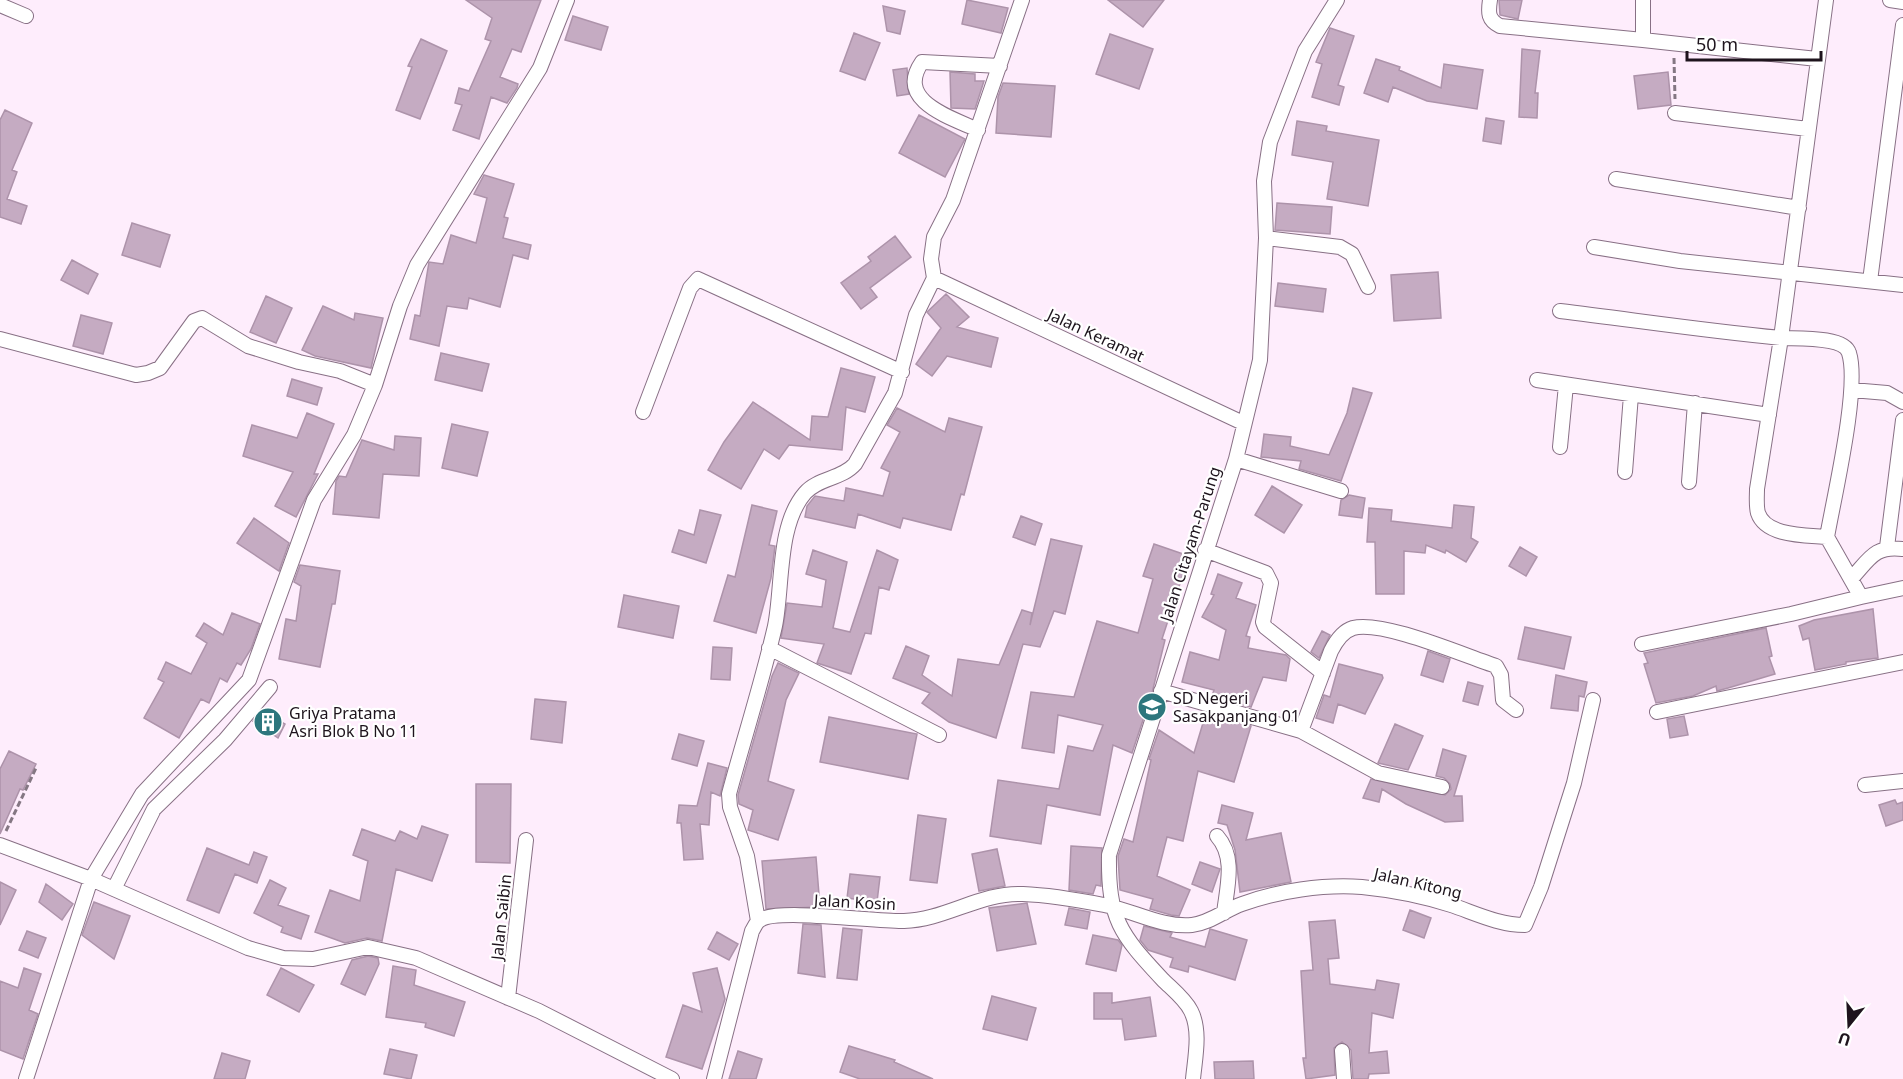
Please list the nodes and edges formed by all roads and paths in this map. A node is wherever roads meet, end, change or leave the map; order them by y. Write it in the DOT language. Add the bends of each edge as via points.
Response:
graph roads {
  1 [pos="567,0"];
  2 [pos="1022,0"];
  3 [pos="1335,0"];
  4 [pos="1490,0"];
  5 [pos="1643,0"];
  6 [pos="1826,0"];
  7 [pos="1890,0"];
  8 [pos="1903,2"];
  9 [pos="0,5"];
  10 [pos="26,16"];
  11 [pos="1903,25"];
  12 [pos="1643,40"];
  13 [pos="1674,44"];
  14 [pos="1817,59"];
  15 [pos="1000,66"];
  16 [pos="1675,113"];
  17 [pos="1808,129"];
  18 [pos="978,130"];
  19 [pos="1616,179"];
  20 [pos="1799,208"];
  21 [pos="1266,238"];
  22 [pos="1594,247"];
  23 [pos="1788,274"];
  24 [pos="934,278"];
  25 [pos="1870,281"];
  26 [pos="1903,285"];
  27 [pos="1368,287"];
  28 [pos="1560,311"];
  29 [pos="1781,338"];
  30 [pos="0,339"];
  31 [pos="902,372"];
  32 [pos="1537,380"];
  33 [pos="375,385"];
  34 [pos="1566,385"];
  35 [pos="1852,390"];
  36 [pos="1631,395"];
  37 [pos="1903,402"];
  38 [pos="1695,404"];
  39 [pos="644,412"];
  40 [pos="1769,415"];
  41 [pos="1903,420"];
  42 [pos="1243,423"];
  43 [pos="1560,447"];
  44 [pos="1236,459"];
  45 [pos="1625,472"];
  46 [pos="1689,482"];
  47 [pos="1341,491"];
  48 [pos="1832,543"];
  49 [pos="1887,547"];
  50 [pos="1903,549"];
  51 [pos="1206,550"];
  52 [pos="1849,574"];
  53 [pos="1903,588"];
  54 [pos="1861,597"];
  55 [pos="1642,644"];
  56 [pos="768,648"];
  57 [pos="1903,662"];
  58 [pos="1323,673"];
  59 [pos="270,687"];
  60 [pos="1161,691"];
  61 [pos="1593,700"];
  62 [pos="1516,710"];
  63 [pos="1657,712"];
  64 [pos="1301,731"];
  65 [pos="939,735"];
  66 [pos="36,768"];
  67 [pos="1903,781"];
  68 [pos="1865,785"];
  69 [pos="1442,786"];
  70 [pos="1217,836"];
  71 [pos="2,840"];
  72 [pos="526,840"];
  73 [pos="91,879"];
  74 [pos="114,889"];
  75 [pos="1112,907"];
  76 [pos="1224,913"];
  77 [pos="758,921"];
  78 [pos="508,998"];
  79 [pos="1342,1051"];
  80 [pos="26,1079"];
  81 [pos="672,1079"];
  82 [pos="714,1079"];
  83 [pos="1193,1079"];
  84 [pos="1344,1079"];
  1 -- 33 [label="street" via="540,68 417,265"];
  2 -- 15 [label="street"];
  3 -- 21 [label="street, Jalan Citayam-Parung" via="1305,51 1273,129 1264,181"];
  4 -- 12 [label="street" via="1488,15 1500,26"];
  5 -- 12 [label="street"];
  6 -- 14 [label="street"];
  7 -- 8 [label="street"];
  9 -- 10 [label="street"];
  11 -- 25 [label="street"];
  12 -- 13 [label="street"];
  13 -- 14 [label="street"];
  13 -- 16 [label="path"];
  14 -- 17 [label="street"];
  15 -- 18 [label="street"];
  15 -- 18 [label="street" via="922,62 915,73 913,86 923,101"];
  16 -- 17 [label="street"];
  17 -- 20 [label="street"];
  18 -- 24 [label="street" via="953,200 934,237"];
  19 -- 20 [label="street"];
  20 -- 23 [label="street"];
  21 -- 27 [label="street" via="1340,247 1352,254"];
  21 -- 42 [label="street, Jalan Citayam-Parung" via="1260,360"];
  22 -- 23 [label="street"];
  23 -- 25 [label="street"];
  23 -- 29 [label="street"];
  24 -- 31 [label="street" via="915,315"];
  24 -- 42 [label="street, Jalan Keramat"];
  25 -- 26 [label="street"];
  28 -- 29 [label="street"];
  29 -- 35 [label="street" via="1844,345 1849,352"];
  29 -- 40 [label="street"];
  30 -- 33 [label="street" via="103,368 148,374 160,368 194,321 202,318 248,346 340,371"];
  31 -- 39 [label="street" via="698,279 690,288"];
  31 -- 56 [label="street" via="895,393 855,464 849,471 812,487 795,509 784,548 775,625"];
  32 -- 34 [label="street"];
  33 -- 73 [label="street" via="354,435 314,500 249,680 142,794"];
  34 -- 36 [label="street"];
  34 -- 43 [label="street"];
  35 -- 37 [label="street" via="1887,393"];
  35 -- 48 [label="street"];
  36 -- 38 [label="street"];
  36 -- 45 [label="street"];
  38 -- 40 [label="street"];
  38 -- 46 [label="street"];
  40 -- 48 [label="street" via="1757,489 1758,513 1766,524 1779,531"];
  41 -- 49 [label="street"];
  42 -- 44 [label="street, Jalan Citayam-Parung"];
  44 -- 47 [label="street"];
  44 -- 51 [label="street, Jalan Citayam-Parung"];
  48 -- 52 [label="street"];
  49 -- 50 [label="street"];
  49 -- 52 [label="street"];
  51 -- 58 [label="street" via="1266,573 1271,583 1265,627"];
  51 -- 60 [label="street, Jalan Citayam-Parung"];
  52 -- 54 [label="street"];
  53 -- 54 [label="street"];
  54 -- 55 [label="street"];
  56 -- 65 [label="street"];
  56 -- 77 [label="street" via="729,794 747,856"];
  57 -- 63 [label="street"];
  58 -- 62 [label="street" via="1336,641 1352,628 1374,628 1496,666 1502,675 1503,700"];
  58 -- 64 [label="street"];
  59 -- 74 [label="street" via="225,740 154,809"];
  60 -- 64 [label="street"];
  60 -- 75 [label="street, Jalan Citayam-Parung" via="1109,855"];
  61 -- 76 [label="street, Jalan Kitong" via="1574,783 1525,925 1433,900 1363,887 1308,888 1242,904"];
  64 -- 69 [label="street" via="1378,773"];
  66 -- 71 [label="path"];
  67 -- 68 [label="street"];
  70 -- 76 [label="street" via="1229,862"];
  71 -- 73 [label="street"];
  72 -- 78 [label="street, Jalan Saibin"];
  73 -- 74 [label="street"];
  73 -- 80 [label="street"];
  74 -- 78 [label="street" via="248,948 283,958 313,959 353,949 380,948 416,958"];
  75 -- 76 [label="street, Jalan Kitong" via="1174,925 1192,925"];
  75 -- 77 [label="street, Jalan Kosin" via="1005,894 907,921 792,915"];
  75 -- 83 [label="street, Jalan Citayam-Parung" via="1135,949 1191,1010 1197,1039"];
  77 -- 82 [label="street" via="752,931"];
  78 -- 81 [label="street"];
  79 -- 84 [label="street"];
}
